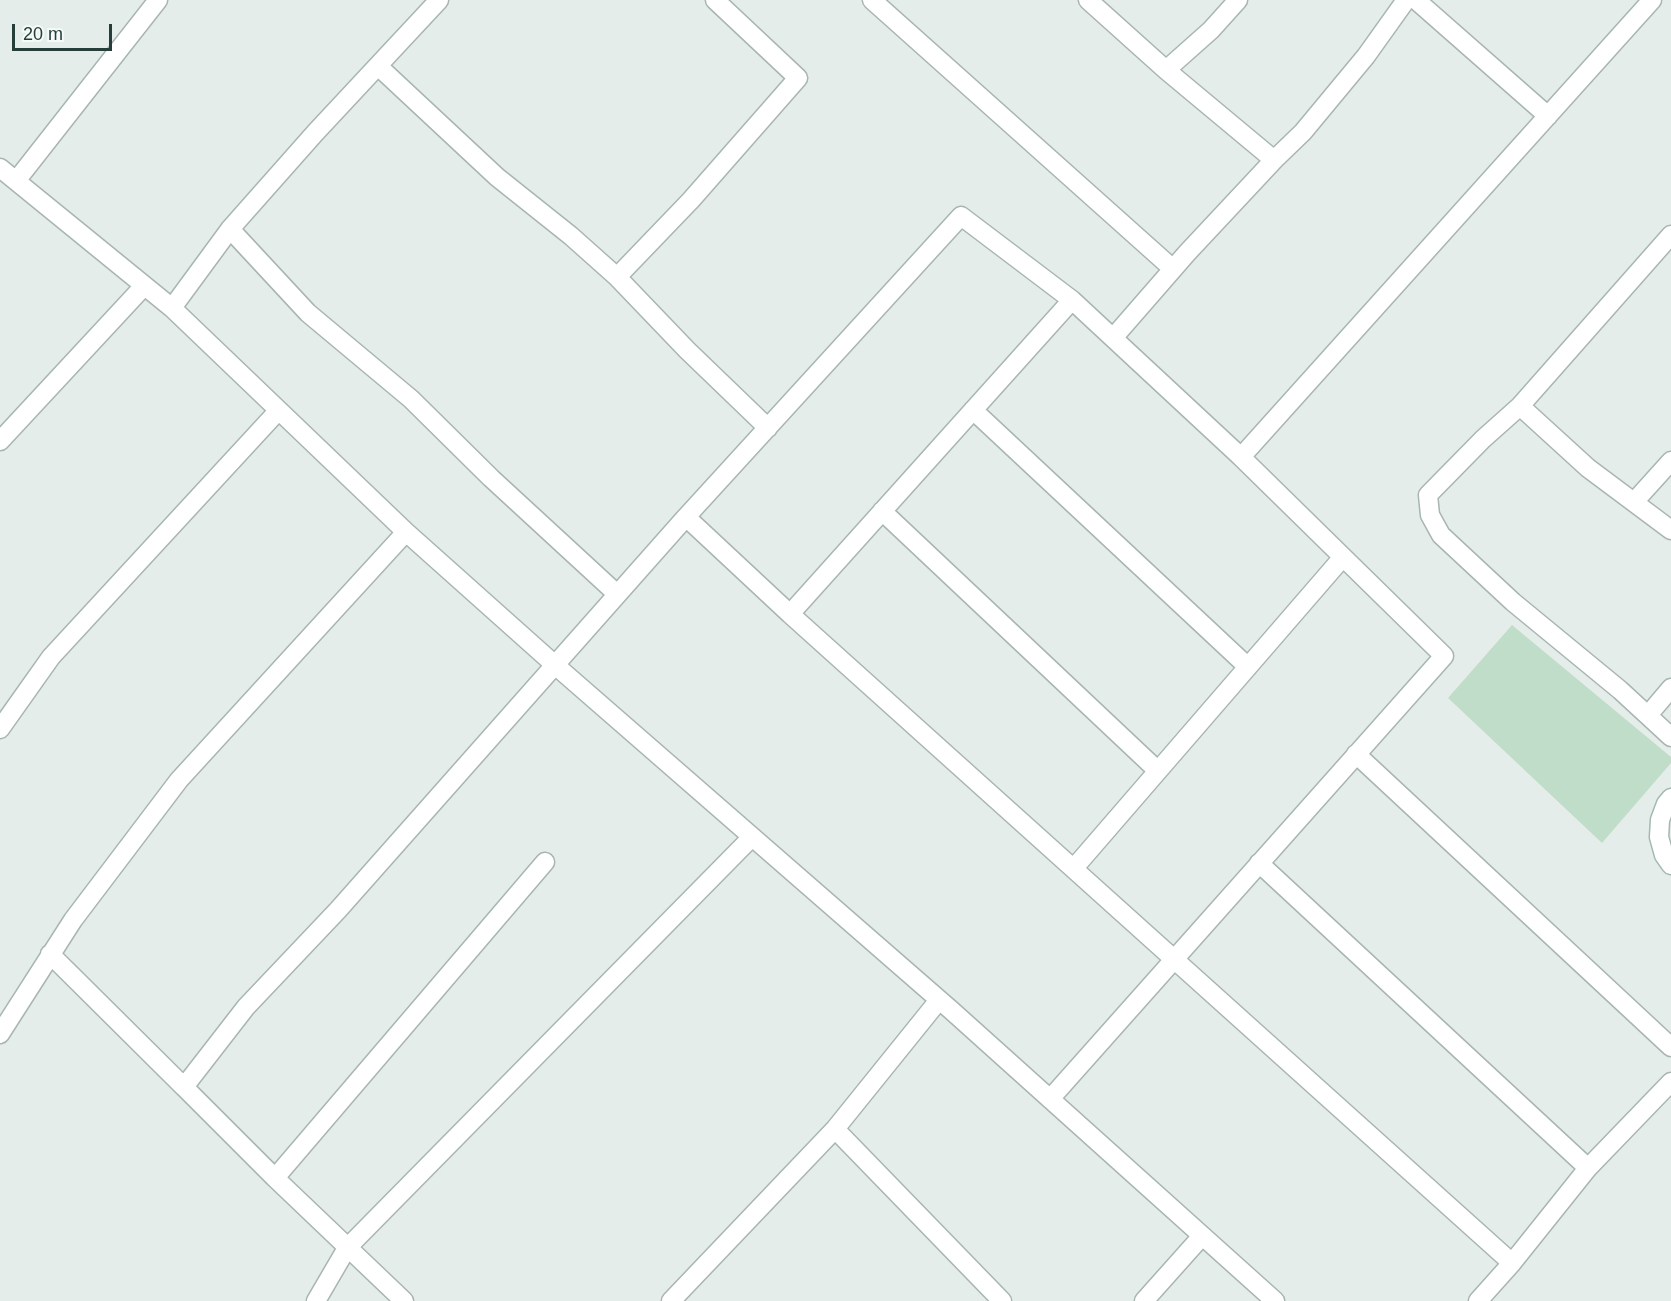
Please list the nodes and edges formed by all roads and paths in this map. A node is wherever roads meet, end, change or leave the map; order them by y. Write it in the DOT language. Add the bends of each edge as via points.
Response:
graph roads {
  1 [pos="439,0"];
  2 [pos="715,0"];
  3 [pos="872,0"];
  4 [pos="1088,0"];
  5 [pos="1238,0"];
  6 [pos="1406,0"];
  7 [pos="1416,0"];
  8 [pos="1652,0"];
  9 [pos="152,2"];
  10 [pos="378,66"];
  11 [pos="1166,70"];
  12 [pos="1548,116"];
  13 [pos="1274,160"];
  14 [pos="0,168"];
  15 [pos="16,182"];
  16 [pos="230,229"];
  17 [pos="1671,235"];
  18 [pos="1173,269"];
  19 [pos="617,277"];
  20 [pos="144,286"];
  21 [pos="1072,300"];
  22 [pos="172,308"];
  23 [pos="1113,338"];
  24 [pos="1520,406"];
  25 [pos="973,410"];
  26 [pos="278,411"];
  27 [pos="768,428"];
  28 [pos="0,441"];
  29 [pos="1241,457"];
  30 [pos="1671,461"];
  31 [pos="1634,502"];
  32 [pos="882,511"];
  33 [pos="686,517"];
  34 [pos="1671,530"];
  35 [pos="406,532"];
  36 [pos="1343,557"];
  37 [pos="617,594"];
  38 [pos="790,614"];
  39 [pos="555,665"];
  40 [pos="1248,667"];
  41 [pos="1671,688"];
  42 [pos="1649,714"];
  43 [pos="0,729"];
  44 [pos="1671,737"];
  45 [pos="1356,754"];
  46 [pos="1158,771"];
  47 [pos="1671,798"];
  48 [pos="752,837"];
  49 [pos="545,862"];
  50 [pos="1259,862"];
  51 [pos="1671,865"];
  52 [pos="1074,868"];
  53 [pos="50,954"];
  54 [pos="1174,958"];
  55 [pos="939,1000"];
  56 [pos="0,1034"];
  57 [pos="1671,1047"];
  58 [pos="1671,1082"];
  59 [pos="184,1087"];
  60 [pos="1050,1099"];
  61 [pos="835,1129"];
  62 [pos="1588,1168"];
  63 [pos="274,1178"];
  64 [pos="1203,1236"];
  65 [pos="347,1248"];
  66 [pos="1512,1263"];
  67 [pos="316,1301"];
  68 [pos="404,1301"];
  69 [pos="671,1301"];
  70 [pos="1002,1301"];
  71 [pos="1144,1301"];
  72 [pos="1275,1301"];
  73 [pos="1478,1301"];
  1 -- 10 [label="street"];
  2 -- 19 [label="street" via="798,78"];
  3 -- 18 [label="street"];
  4 -- 11 [label="street"];
  5 -- 11 [label="street"];
  6 -- 13 [label="street" via="1366,56 1303,132"];
  7 -- 12 [label="street"];
  8 -- 12 [label="street"];
  9 -- 15 [label="street"];
  10 -- 16 [label="street"];
  10 -- 19 [label="street" via="497,177"];
  11 -- 13 [label="street"];
  12 -- 29 [label="street"];
  13 -- 18 [label="street"];
  14 -- 15 [label="street"];
  15 -- 20 [label="street"];
  16 -- 22 [label="street"];
  16 -- 37 [label="street" via="308,313 411,399"];
  17 -- 24 [label="street"];
  18 -- 23 [label="street"];
  19 -- 27 [label="street"];
  20 -- 22 [label="street"];
  20 -- 28 [label="street"];
  21 -- 23 [label="street"];
  21 -- 25 [label="street"];
  21 -- 27 [label="street" via="961,216"];
  22 -- 26 [label="street"];
  23 -- 29 [label="street"];
  24 -- 31 [label="street" via="1588,468"];
  24 -- 42 [label="street" via="1428,495 1430,515 1441,535 1513,602"];
  25 -- 32 [label="street"];
  25 -- 40 [label="street"];
  26 -- 35 [label="street"];
  26 -- 43 [label="street" via="51,657"];
  27 -- 33 [label="street"];
  29 -- 36 [label="street"];
  30 -- 31 [label="street"];
  31 -- 34 [label="street"];
  32 -- 38 [label="street"];
  32 -- 46 [label="street"];
  33 -- 37 [label="street"];
  33 -- 38 [label="street"];
  35 -- 39 [label="street"];
  35 -- 53 [label="street" via="179,780"];
  36 -- 40 [label="street"];
  36 -- 45 [label="street" via="1443,656"];
  37 -- 39 [label="street"];
  38 -- 52 [label="street"];
  39 -- 48 [label="street"];
  39 -- 59 [label="street" via="338,910 246,1007"];
  40 -- 46 [label="street"];
  41 -- 42 [label="street"];
  42 -- 44 [label="street"];
  45 -- 50 [label="street"];
  45 -- 57 [label="street"];
  46 -- 52 [label="street"];
  47 -- 51 [label="street" via="1660,820 1659,837"];
  48 -- 55 [label="street"];
  48 -- 65 [label="street"];
  49 -- 63 [label="street"];
  50 -- 54 [label="street"];
  50 -- 62 [label="street"];
  52 -- 54 [label="street"];
  53 -- 56 [label="street"];
  53 -- 59 [label="street"];
  54 -- 60 [label="street"];
  54 -- 66 [label="street"];
  55 -- 60 [label="street"];
  55 -- 61 [label="street"];
  58 -- 62 [label="street"];
  59 -- 63 [label="street"];
  60 -- 64 [label="street"];
  61 -- 69 [label="street"];
  61 -- 70 [label="street"];
  62 -- 66 [label="street"];
  63 -- 65 [label="street"];
  64 -- 71 [label="street"];
  64 -- 72 [label="street"];
  65 -- 67 [label="street"];
  65 -- 68 [label="street"];
  66 -- 73 [label="street"];
}
